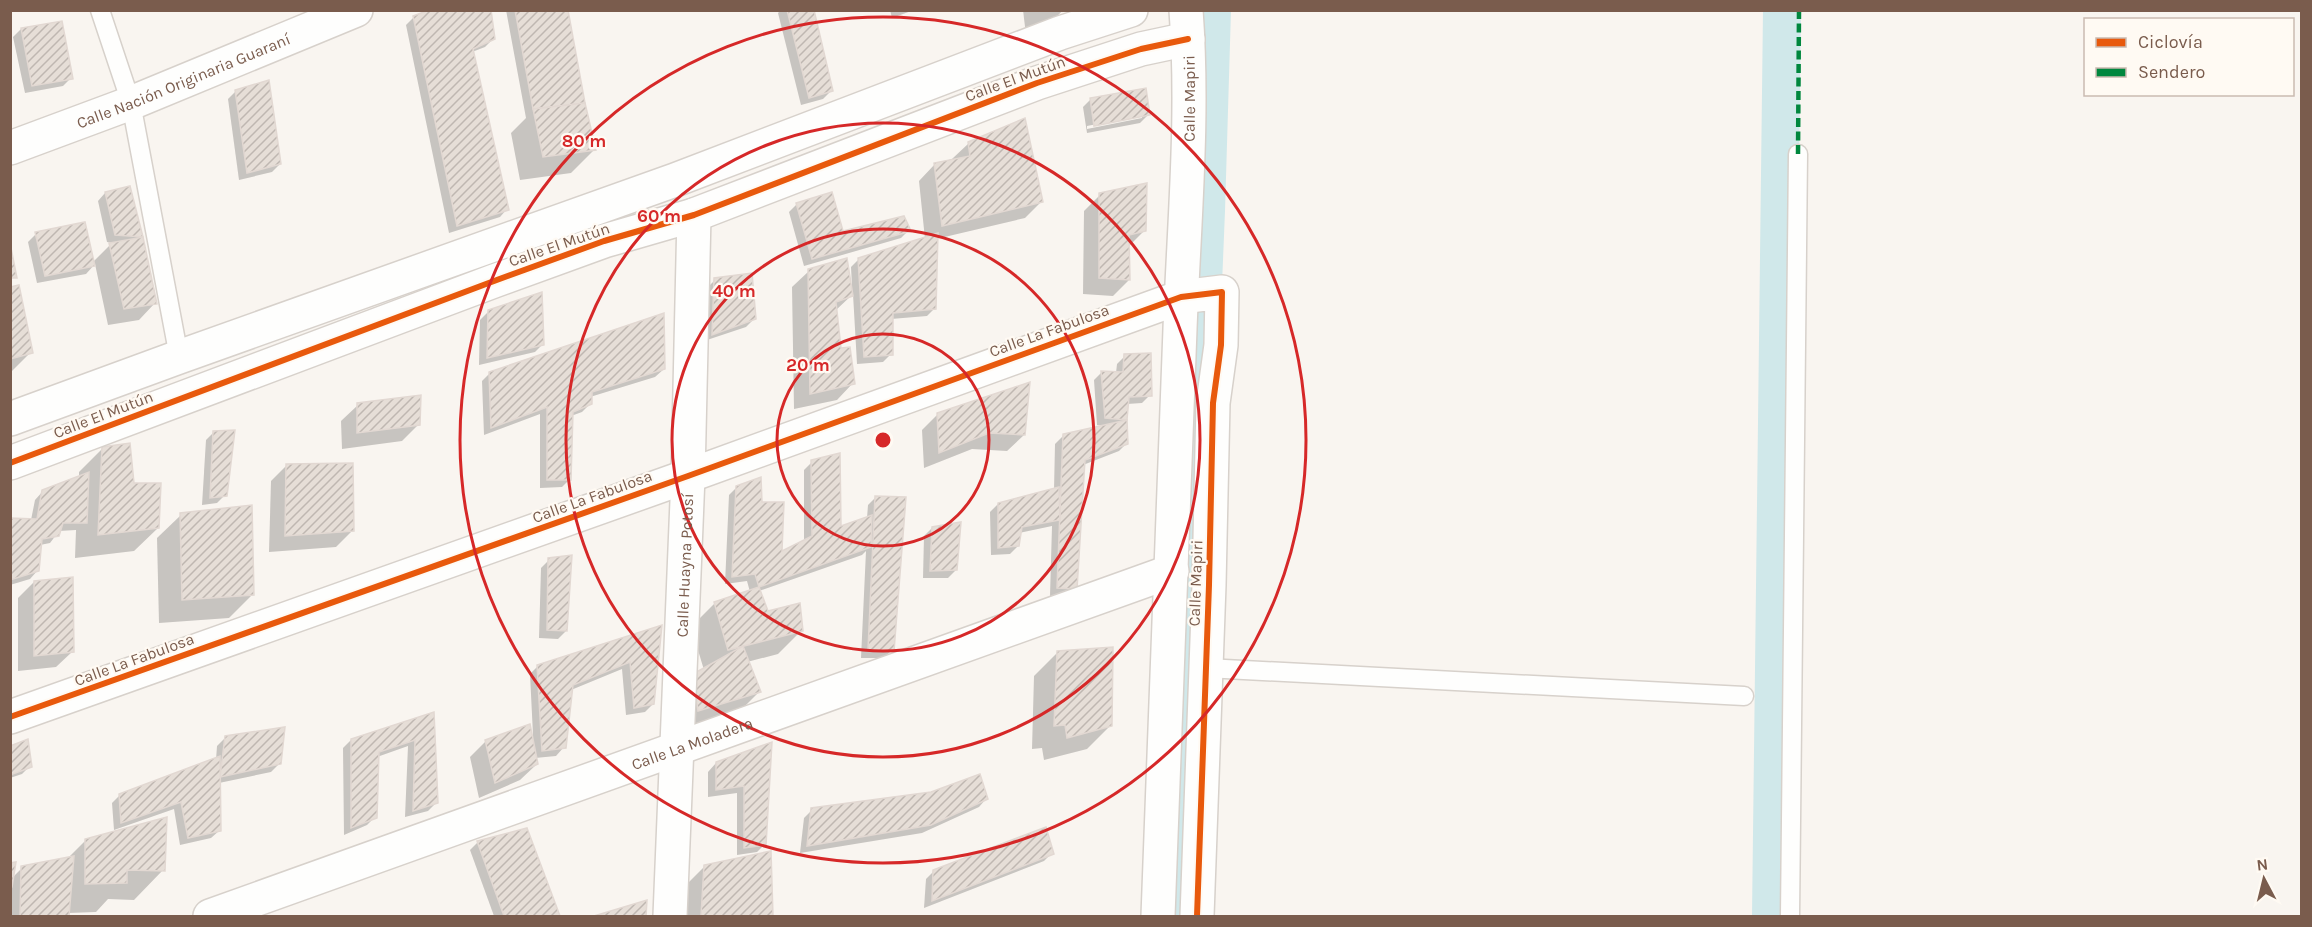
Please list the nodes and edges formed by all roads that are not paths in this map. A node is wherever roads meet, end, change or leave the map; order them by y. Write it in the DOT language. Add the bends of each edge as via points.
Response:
graph roads {
  1 [pos="100,10"];
  2 [pos="356,10"];
  3 [pos="1131,10"];
  4 [pos="1187,25"];
  5 [pos="131,103"];
  6 [pos="10,148"];
  7 [pos="1798,154"];
  8 [pos="694,215"];
  9 [pos="1181,297"];
  10 [pos="179,357"];
  11 [pos="10,419"];
  12 [pos="10,463"];
  13 [pos="688,476"];
  14 [pos="1172,571"];
  15 [pos="1206,668"];
  16 [pos="1744,696"];
  17 [pos="10,717"];
  18 [pos="676,750"];
  19 [pos="210,916"];
  20 [pos="670,916"];
  21 [pos="1158,916"];
  22 [pos="1197,916"];
  23 [pos="1790,916"];
  1 -- 5 [label="lane"];
  2 -- 5 [label="street, Calle Nación Originaria Guaraní"];
  3 -- 10 [label="street, Calle El Mutún" via="1060,33 675,180"];
  4 -- 8 [label="street, Calle El Mutún" via="1141,49 1036,83"];
  4 -- 9 [label="street, Calle Mapiri" via="1189,153"];
  5 -- 6 [label="street, Calle Nación Originaria Guaraní"];
  5 -- 10 [label="lane"];
  7 -- 23 [label="lane"];
  8 -- 12 [label="street, Calle El Mutún" via="604,241"];
  8 -- 13 [label="street, Calle Huayna Potosí"];
  9 -- 13 [label="street, Calle La Fabulosa"];
  9 -- 14 [label="street, Calle Mapiri"];
  9 -- 15 [label="street, Calle Mapiri" via="1222,292 1221,345 1213,403"];
  10 -- 11 [label="street, Calle El Mutún"];
  13 -- 17 [label="street, Calle La Fabulosa"];
  13 -- 18 [label="street, Calle Huayna Potosí"];
  14 -- 18 [label="street, Calle La Moladera"];
  14 -- 21 [label="street, Calle Mapiri"];
  15 -- 16 [label="lane"];
  15 -- 22 [label="street, Calle Mapiri"];
  18 -- 19 [label="street, Calle La Moladera"];
  18 -- 20 [label="street, Calle Huayna Potosí"];
}
